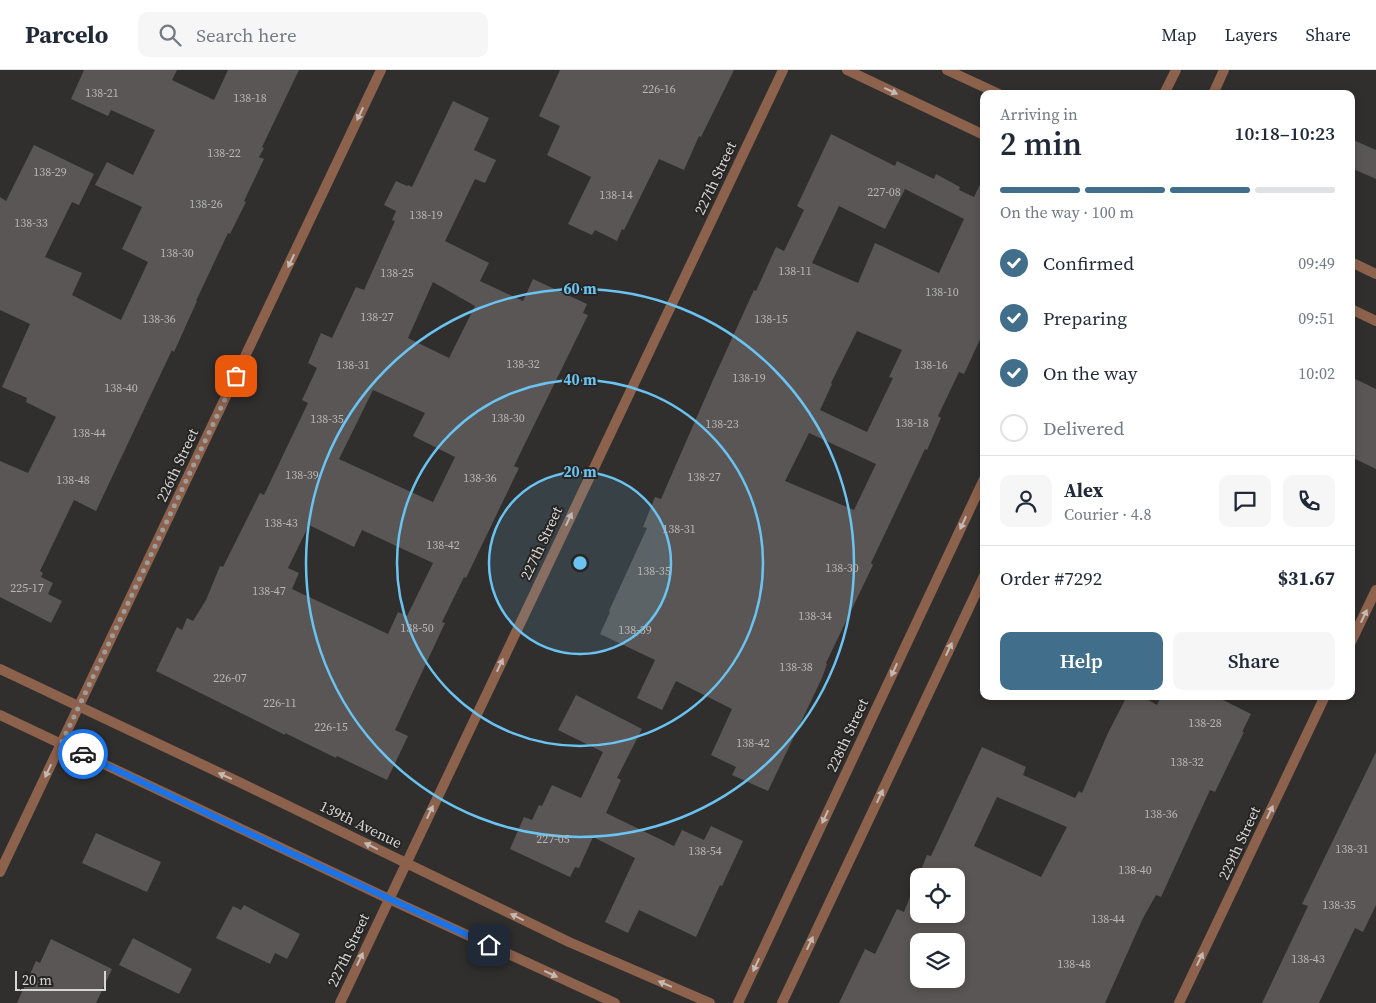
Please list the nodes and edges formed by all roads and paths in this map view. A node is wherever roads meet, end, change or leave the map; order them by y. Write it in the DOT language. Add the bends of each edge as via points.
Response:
graph roads {
  1 [pos="381,70"];
  2 [pos="783,70"];
  3 [pos="847,70"];
  4 [pos="947,70"];
  5 [pos="1176,70"];
  6 [pos="1224,70"];
  7 [pos="990,90"];
  8 [pos="1166,90"];
  9 [pos="1215,90"];
  10 [pos="980,133"];
  11 [pos="1355,264"];
  12 [pos="1376,274"];
  13 [pos="1355,311"];
  14 [pos="1376,321"];
  15 [pos="980,488"];
  16 [pos="980,584"];
  17 [pos="1376,590"];
  18 [pos="1355,634"];
  19 [pos="0,669"];
  20 [pos="1323,700"];
  21 [pos="79,707"];
  22 [pos="0,714"];
  23 [pos="61,744"];
  24 [pos="406,862"];
  25 [pos="0,872"];
  26 [pos="389,899"];
  27 [pos="340,1003"];
  28 [pos="615,1003"];
  29 [pos="710,1003"];
  30 [pos="738,1003"];
  31 [pos="782,1003"];
  32 [pos="1179,1003"];
  1 -- 21 [label="street, 226th Street, one-way"];
  24 -- 2 [label="street, 227th Street, one-way"];
  3 -- 10 [label="street, one-way"];
  4 -- 7 [label="street"];
  5 -- 8 [label="street"];
  6 -- 9 [label="street"];
  11 -- 12 [label="street"];
  13 -- 14 [label="street"];
  15 -- 30 [label="street, 228th Street, one-way"];
  31 -- 16 [label="street, one-way"];
  18 -- 17 [label="street, one-way"];
  19 -- 21 [label="street, 139th Avenue"];
  32 -- 20 [label="street, 229th Street, one-way"];
  21 -- 23 [label="street, 226th Street"];
  24 -- 21 [label="street, 139th Avenue, one-way"];
  22 -- 23 [label="street"];
  23 -- 25 [label="street, 226th Street, one-way"];
  23 -- 26 [label="street"];
  24 -- 26 [label="street, 227th Street"];
  29 -- 24 [label="street, 139th Avenue, one-way" via="569,942"];
  27 -- 26 [label="street, 227th Street, one-way"];
  26 -- 28 [label="street, one-way"];
}
